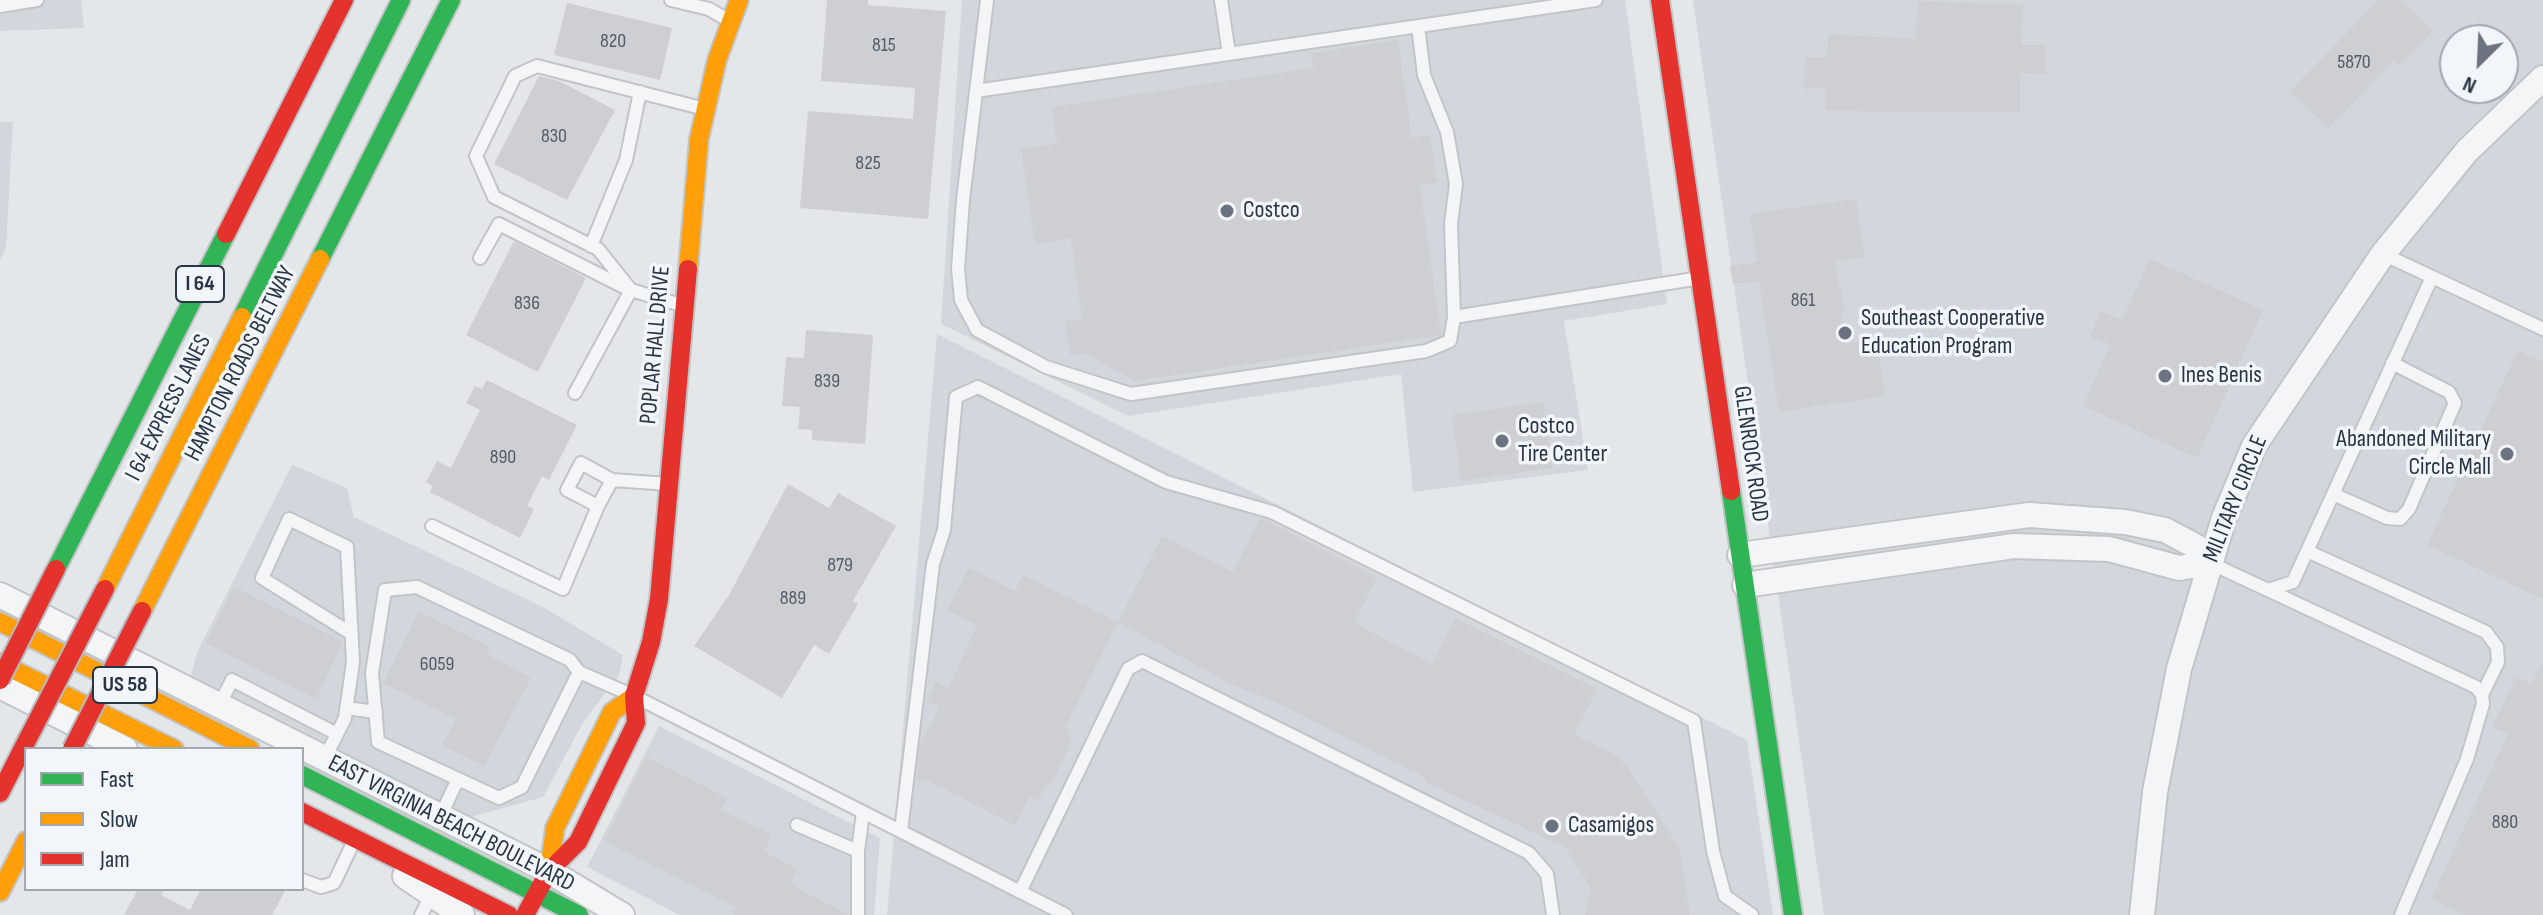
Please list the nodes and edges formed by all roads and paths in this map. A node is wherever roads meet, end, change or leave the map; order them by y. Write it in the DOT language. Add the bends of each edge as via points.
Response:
graph roads {
  1 [pos="37,0"];
  2 [pos="344,0"];
  3 [pos="401,0"];
  4 [pos="451,0"];
  5 [pos="671,0"];
  6 [pos="739,0"];
  7 [pos="987,0"];
  8 [pos="1221,0"];
  9 [pos="1596,0"];
  10 [pos="1660,0"];
  11 [pos="708,4"];
  12 [pos="0,6"];
  13 [pos="731,22"];
  14 [pos="1418,26"];
  15 [pos="1229,54"];
  16 [pos="2543,78"];
  17 [pos="976,91"];
  18 [pos="640,92"];
  19 [pos="705,109"];
  20 [pos="591,246"];
  21 [pos="2383,254"];
  22 [pos="480,258"];
  23 [pos="2432,277"];
  24 [pos="1700,278"];
  25 [pos="631,290"];
  26 [pos="684,306"];
  27 [pos="1454,317"];
  28 [pos="2543,329"];
  29 [pos="2392,363"];
  30 [pos="575,393"];
  31 [pos="612,480"];
  32 [pos="669,484"];
  33 [pos="2333,494"];
  34 [pos="598,506"];
  35 [pos="432,526"];
  36 [pos="1923,528"];
  37 [pos="2307,551"];
  38 [pos="1740,555"];
  39 [pos="1928,558"];
  40 [pos="2210,563"];
  41 [pos="1745,585"];
  42 [pos="2268,590"];
  43 [pos="0,595"];
  44 [pos="0,622"];
  45 [pos="352,634"];
  46 [pos="0,663"];
  47 [pos="579,672"];
  48 [pos="0,683"];
  49 [pos="2482,695"];
  50 [pos="634,696"];
  51 [pos="219,706"];
  52 [pos="346,708"];
  53 [pos="376,712"];
  54 [pos="337,734"];
  55 [pos="73,747"];
  56 [pos="121,747"];
  57 [pos="170,747"];
  58 [pos="246,747"];
  59 [pos="277,747"];
  60 [pos="313,772"];
  61 [pos="458,779"];
  62 [pos="0,793"];
  63 [pos="863,812"];
  64 [pos="304,813"];
  65 [pos="440,817"];
  66 [pos="797,825"];
  67 [pos="901,831"];
  68 [pos="355,838"];
  69 [pos="24,845"];
  70 [pos="858,851"];
  71 [pos="549,871"];
  72 [pos="304,881"];
  73 [pos="0,892"];
  74 [pos="1020,892"];
  75 [pos="537,894"];
  76 [pos="426,906"];
  77 [pos="462,915"];
  78 [pos="509,915"];
  79 [pos="525,915"];
  80 [pos="579,915"];
  81 [pos="622,915"];
  82 [pos="858,915"];
  83 [pos="1066,915"];
  84 [pos="1553,915"];
  85 [pos="1752,915"];
  86 [pos="1793,915"];
  87 [pos="2142,915"];
  88 [pos="2401,915"];
  1 -- 12 [label="lane"];
  2 -- 48 [label="main road, I 64, bridge"];
  3 -- 62 [label="main road, I 64 EXPRESS LANES, bridge"];
  4 -- 55 [label="main road, HAMPTON ROADS BELTWAY, bridge"];
  5 -- 11 [label="lane"];
  6 -- 13 [label="main road, POPLAR HALL DRIVE"];
  7 -- 17 [label="lane"];
  8 -- 15 [label="lane"];
  9 -- 14 [label="lane"];
  10 -- 24 [label="main road, GLENROCK ROAD"];
  11 -- 13 [label="lane"];
  13 -- 19 [label="main road, POPLAR HALL DRIVE"];
  14 -- 15 [label="lane"];
  14 -- 27 [label="lane" via="1424,75 1447,132 1456,184 1450,236"];
  15 -- 17 [label="lane"];
  16 -- 21 [label="street, MILITARY CIRCLE" via="2467,151"];
  17 -- 27 [label="lane" via="960,237 961,300 977,330 1046,367 1131,394 1426,351 1450,341"];
  18 -- 19 [label="lane"];
  18 -- 20 [label="lane" via="626,160"];
  18 -- 20 [label="lane" via="537,66 515,76 476,156 494,197"];
  19 -- 26 [label="main road, POPLAR HALL DRIVE"];
  20 -- 25 [label="lane"];
  21 -- 23 [label="lane"];
  21 -- 40 [label="street, MILITARY CIRCLE" via="2265,426"];
  22 -- 25 [label="lane" via="499,224"];
  23 -- 28 [label="lane"];
  23 -- 29 [label="lane"];
  24 -- 27 [label="lane"];
  24 -- 38 [label="main road, GLENROCK ROAD"];
  25 -- 26 [label="lane"];
  25 -- 30 [label="lane"];
  26 -- 32 [label="main road, POPLAR HALL DRIVE"];
  29 -- 33 [label="lane"];
  29 -- 33 [label="lane" via="2449,392 2455,403 2409,509 2400,519 2387,518"];
  31 -- 32 [label="lane"];
  31 -- 34 [label="lane"];
  31 -- 34 [label="lane" via="581,463 567,490"];
  32 -- 50 [label="main road, POPLAR HALL DRIVE" via="659,599"];
  33 -- 37 [label="lane"];
  34 -- 35 [label="lane" via="563,589"];
  36 -- 38 [label="street"];
  36 -- 39 [label="lane"];
  36 -- 40 [label="street" via="2029,515 2125,522 2183,538"];
  37 -- 42 [label="lane" via="2293,582"];
  37 -- 49 [label="lane" via="2486,632 2497,647 2498,662"];
  38 -- 41 [label="main road, GLENROCK ROAD"];
  39 -- 40 [label="street" via="2014,546 2070,545 2140,555 2179,568"];
  39 -- 41 [label="street"];
  40 -- 42 [label="lane"];
  40 -- 87 [label="street, MILITARY CIRCLE" via="2179,669 2158,778"];
  41 -- 86 [label="main road, GLENROCK ROAD"];
  42 -- 49 [label="lane" via="2476,687"];
  43 -- 51 [label="street"];
  44 -- 58 [label="main road, US 58"];
  45 -- 45 [label="lane" via="347,547 289,519 262,578"];
  45 -- 52 [label="lane"];
  46 -- 57 [label="main road, US 58"];
  47 -- 50 [label="lane"];
  47 -- 53 [label="lane" via="570,660 417,587 385,590 372,673"];
  47 -- 61 [label="lane" via="522,787 499,798"];
  48 -- 56 [label="street"];
  49 -- 88 [label="lane" via="2467,759"];
  50 -- 63 [label="lane"];
  50 -- 71 [label="main road, POPLAR HALL DRIVE" via="612,712 555,828"];
  50 -- 71 [label="main road, POPLAR HALL DRIVE" via="634,731 578,842"];
  51 -- 54 [label="lane" via="232,680"];
  51 -- 59 [label="street"];
  52 -- 53 [label="lane"];
  52 -- 54 [label="lane"];
  53 -- 61 [label="lane" via="378,742"];
  54 -- 60 [label="lane"];
  60 -- 65 [label="street"];
  60 -- 75 [label="main road, EAST VIRGINIA BEACH BOULEVARD"];
  61 -- 65 [label="lane"];
  63 -- 67 [label="lane"];
  63 -- 70 [label="lane"];
  64 -- 68 [label="main road"];
  65 -- 71 [label="street"];
  66 -- 70 [label="lane"];
  67 -- 74 [label="lane"];
  67 -- 85 [label="lane" via="933,564 944,530 956,397 978,387 1166,482 1272,512 1694,721 1725,896"];
  68 -- 72 [label="lane" via="334,883 321,887"];
  68 -- 76 [label="street"];
  68 -- 78 [label="main road"];
  69 -- 73 [label="main road"];
  70 -- 82 [label="lane"];
  71 -- 75 [label="main road, POPLAR HALL DRIVE"];
  71 -- 81 [label="street"];
  74 -- 83 [label="lane"];
  74 -- 84 [label="lane" via="1128,669 1142,661 1529,853 1547,874"];
  75 -- 79 [label="main road, POPLAR HALL DRIVE"];
  75 -- 80 [label="main road, EAST VIRGINIA BEACH BOULEVARD"];
  76 -- 77 [label="street"];
}
